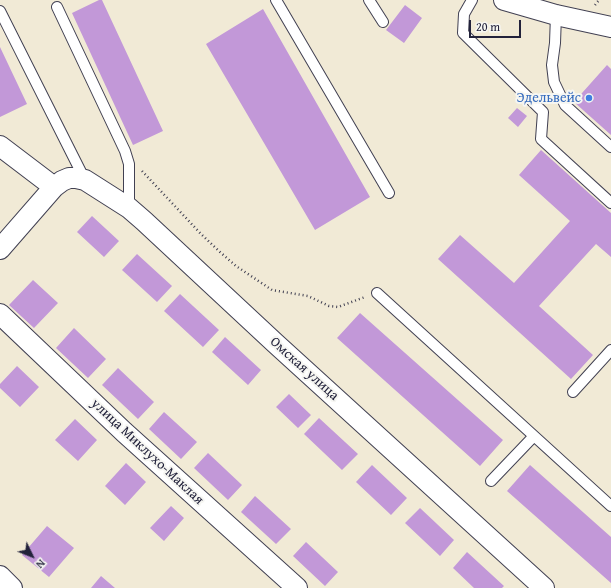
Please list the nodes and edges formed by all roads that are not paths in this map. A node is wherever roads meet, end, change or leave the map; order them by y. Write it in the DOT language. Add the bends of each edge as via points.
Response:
graph roads {
  1 [pos="276,0"];
  2 [pos="369,0"];
  3 [pos="472,0"];
  4 [pos="504,0"];
  5 [pos="529,4"];
  6 [pos="57,7"];
  7 [pos="0,11"];
  8 [pos="556,15"];
  9 [pos="383,22"];
  10 [pos="611,27"];
  11 [pos="0,146"];
  12 [pos="611,147"];
  13 [pos="85,180"];
  14 [pos="54,187"];
  15 [pos="389,193"];
  16 [pos="611,203"];
  17 [pos="128,208"];
  18 [pos="0,248"];
  19 [pos="377,293"];
  20 [pos="0,314"];
  21 [pos="611,350"];
  22 [pos="573,392"];
  23 [pos="534,436"];
  24 [pos="491,481"];
  25 [pos="611,506"];
  26 [pos="0,576"];
  27 [pos="12,588"];
  28 [pos="297,588"];
  29 [pos="544,588"];
  1 -- 15 [label="lane"];
  2 -- 9 [label="lane"];
  3 -- 16 [label="lane" via="464,14 463,33 544,112 541,139"];
  4 -- 5 [label="street"];
  5 -- 8 [label="street"];
  6 -- 17 [label="lane" via="125,151 129,164"];
  7 -- 13 [label="lane"];
  8 -- 10 [label="street"];
  8 -- 12 [label="lane" via="552,65 554,82 565,105"];
  11 -- 14 [label="street"];
  13 -- 14 [label="street" via="69,178"];
  13 -- 17 [label="street, Омская улица"];
  14 -- 18 [label="street"];
  17 -- 29 [label="street, Омская улица"];
  19 -- 23 [label="lane"];
  20 -- 28 [label="street, улица Миклухо-Маклая" via="124,432"];
  21 -- 22 [label="lane"];
  23 -- 24 [label="lane"];
  23 -- 25 [label="lane"];
  26 -- 27 [label="street"];
}
